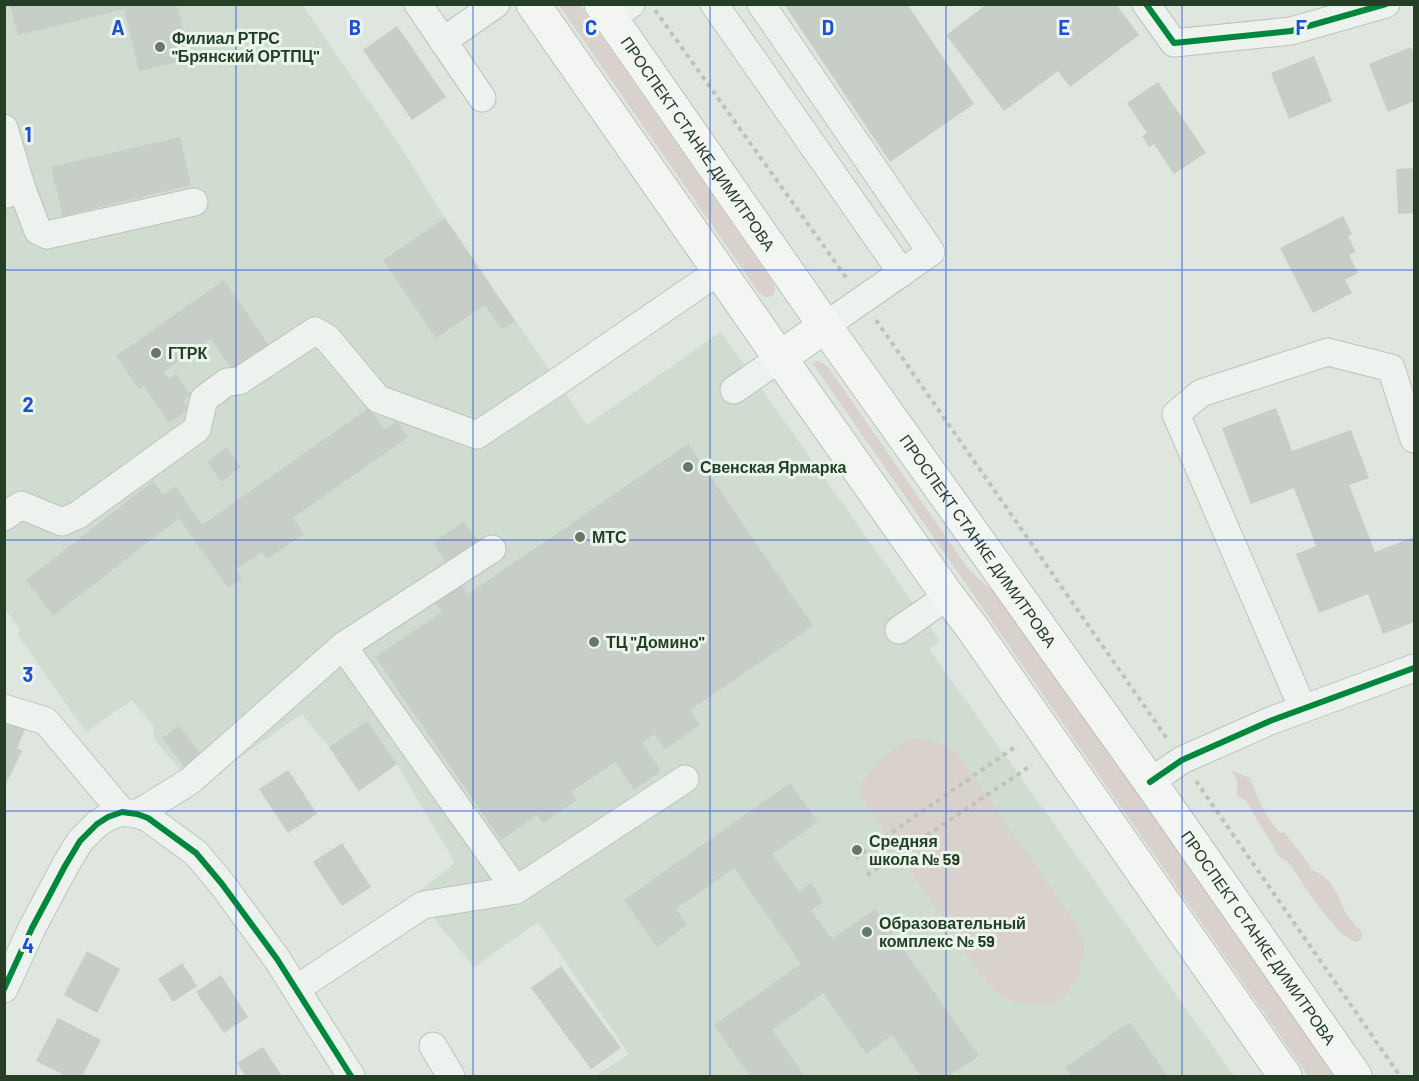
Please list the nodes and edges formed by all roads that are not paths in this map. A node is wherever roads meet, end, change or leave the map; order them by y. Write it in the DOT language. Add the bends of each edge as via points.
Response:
graph roads {
  1 [pos="418,4"];
  2 [pos="496,4"];
  3 [pos="533,4"];
  4 [pos="714,4"];
  5 [pos="761,4"];
  6 [pos="1146,4"];
  7 [pos="1386,4"];
  8 [pos="615,9"];
  9 [pos="443,41"];
  10 [pos="482,98"];
  11 [pos="4,128"];
  12 [pos="13,192"];
  13 [pos="194,202"];
  14 [pos="719,271"];
  15 [pos="902,273"];
  16 [pos="825,326"];
  17 [pos="780,358"];
  18 [pos="734,390"];
  19 [pos="1414,439"];
  20 [pos="4,518"];
  21 [pos="492,549"];
  22 [pos="948,596"];
  23 [pos="899,630"];
  24 [pos="343,646"];
  25 [pos="1414,668"];
  26 [pos="4,708"];
  27 [pos="1303,709"];
  28 [pos="685,779"];
  29 [pos="1150,782"];
  30 [pos="130,813"];
  31 [pos="516,890"];
  32 [pos="4,989"];
  33 [pos="296,989"];
  34 [pos="433,1046"];
  35 [pos="351,1077"];
  36 [pos="451,1077"];
  37 [pos="1285,1077"];
  38 [pos="1355,1077"];
  1 -- 9 [label="street"];
  2 -- 9 [label="street"];
  3 -- 14 [label="main road"];
  4 -- 15 [label="street"];
  5 -- 15 [label="street" via="931,252"];
  6 -- 7 [label="street" via="1174,43 1291,31"];
  8 -- 16 [label="main road, ПРОСПЕКТ СТАНКЕ ДИМИТРОВА"];
  9 -- 10 [label="street"];
  11 -- 12 [label="street"];
  12 -- 13 [label="street" via="38,231 47,235"];
  14 -- 17 [label="main road"];
  14 -- 20 [label="street" via="477,435 378,399 327,338 315,331 204,399 197,429 78,515 62,522 21,505"];
  15 -- 16 [label="street"];
  16 -- 17 [label="main road"];
  16 -- 29 [label="main road, ПРОСПЕКТ СТАНКЕ ДИМИТРОВА"];
  17 -- 18 [label="street"];
  17 -- 22 [label="main road"];
  19 -- 27 [label="street" via="1391,368 1328,352 1201,393 1176,414"];
  21 -- 24 [label="street"];
  22 -- 23 [label="street"];
  22 -- 37 [label="main road"];
  24 -- 30 [label="street" via="190,781"];
  24 -- 31 [label="street"];
  25 -- 27 [label="street"];
  26 -- 30 [label="street" via="46,722"];
  27 -- 29 [label="street" via="1182,760"];
  28 -- 31 [label="street"];
  29 -- 38 [label="main road, ПРОСПЕКТ СТАНКЕ ДИМИТРОВА"];
  30 -- 32 [label="street" via="108,817 80,842"];
  30 -- 33 [label="street" via="148,818 196,853"];
  31 -- 33 [label="street" via="423,905"];
  33 -- 35 [label="street"];
  34 -- 36 [label="street"];
}
